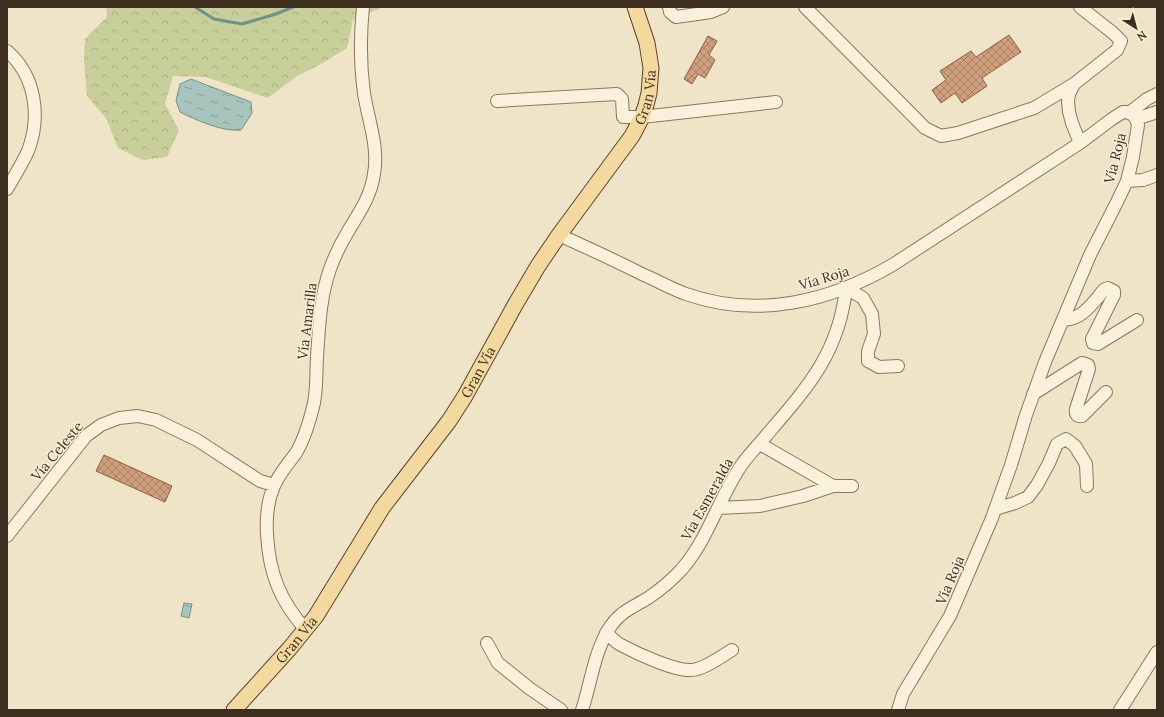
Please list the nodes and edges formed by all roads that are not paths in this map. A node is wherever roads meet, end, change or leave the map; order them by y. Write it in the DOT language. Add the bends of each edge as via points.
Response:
graph roads {
  1 [pos="363,7"];
  2 [pos="635,7"];
  3 [pos="669,7"];
  4 [pos="723,7"];
  5 [pos="805,7"];
  6 [pos="1080,7"];
  7 [pos="7,51"];
  8 [pos="1074,84"];
  9 [pos="1157,94"];
  10 [pos="497,101"];
  11 [pos="776,102"];
  12 [pos="1157,112"];
  13 [pos="1133,116"];
  14 [pos="642,117"];
  15 [pos="1080,143"];
  16 [pos="1157,174"];
  17 [pos="1126,181"];
  18 [pos="7,189"];
  19 [pos="559,235"];
  20 [pos="846,288"];
  21 [pos="1063,320"];
  22 [pos="1137,320"];
  23 [pos="898,366"];
  24 [pos="1106,392"];
  25 [pos="1034,394"];
  26 [pos="760,444"];
  27 [pos="274,485"];
  28 [pos="833,486"];
  29 [pos="852,486"];
  30 [pos="1087,486"];
  31 [pos="718,508"];
  32 [pos="995,509"];
  33 [pos="7,536"];
  34 [pos="306,630"];
  35 [pos="606,633"];
  36 [pos="487,643"];
  37 [pos="732,650"];
  38 [pos="1157,652"];
  39 [pos="234,710"];
  40 [pos="561,710"];
  41 [pos="582,710"];
  42 [pos="898,710"];
  43 [pos="1120,710"];
  1 -- 27 [label="street, Vía Amarilla" via="361,72 374,138 374,174 369,195 342,241 325,287 316,388 307,428 296,451"];
  2 -- 14 [label="main road, Gran Vía" via="647,43 651,68 649,93"];
  3 -- 4 [label="street" via="670,12 676,17 711,12"];
  5 -- 8 [label="street" via="925,128 940,136 958,133 1034,108"];
  6 -- 8 [label="street" via="1121,41 1117,50"];
  7 -- 18 [label="street" via="27,76 33,93 35,112 27,152"];
  8 -- 15 [label="street" via="1069,94 1069,112"];
  9 -- 13 [label="street" via="1148,99"];
  10 -- 14 [label="street" via="617,94 622,99 623,117"];
  11 -- 14 [label="street"];
  12 -- 13 [label="street"];
  13 -- 15 [label="street, Vía Roja" via="1123,112"];
  13 -- 17 [label="street, Vía Roja" via="1138,124"];
  14 -- 19 [label="main road, Gran Vía" via="626,145"];
  15 -- 20 [label="street, Vía Roja" via="894,264"];
  16 -- 17 [label="street" via="1143,180"];
  17 -- 21 [label="street, Vía Roja" via="1090,255"];
  19 -- 20 [label="street, Vía Roja" via="685,294 722,304 772,306 810,300"];
  19 -- 34 [label="main road, Gran Vía" via="538,266 453,414 382,508"];
  20 -- 23 [label="street" via="863,298 872,314 874,334 868,351 868,361 879,366"];
  20 -- 26 [label="street, Vía Esmeralda" via="839,326 828,353 794,403"];
  21 -- 22 [label="street" via="1083,314 1104,289 1108,288 1114,291 1114,295 1092,339 1093,343 1098,344"];
  21 -- 25 [label="street, Vía Roja"];
  24 -- 25 [label="street" via="1082,416 1077,415 1076,410 1089,370 1088,365 1082,363"];
  25 -- 32 [label="street, Vía Roja"];
  26 -- 28 [label="street"];
  26 -- 31 [label="street, Vía Esmeralda" via="738,470"];
  27 -- 33 [label="street, Vía Celeste" via="260,481 197,440 156,420 138,416 119,418 101,424 86,436"];
  27 -- 34 [label="street, Vía Amarilla" via="266,514 271,568 283,600"];
  28 -- 29 [label="street"];
  28 -- 31 [label="street" via="760,506"];
  30 -- 32 [label="street" via="1086,464 1075,446 1066,439 1057,444 1037,485 1028,497 1015,504"];
  31 -- 35 [label="street, Vía Esmeralda" via="700,543 682,568 655,593 623,612"];
  32 -- 42 [label="street, Vía Roja" via="950,616 903,694"];
  34 -- 39 [label="main road, Gran Vía"];
  35 -- 37 [label="street" via="619,644 645,656 674,667 691,670 708,665"];
  35 -- 41 [label="street, Vía Esmeralda" via="598,651"];
  36 -- 40 [label="street" via="498,664"];
  38 -- 43 [label="street"];
}
